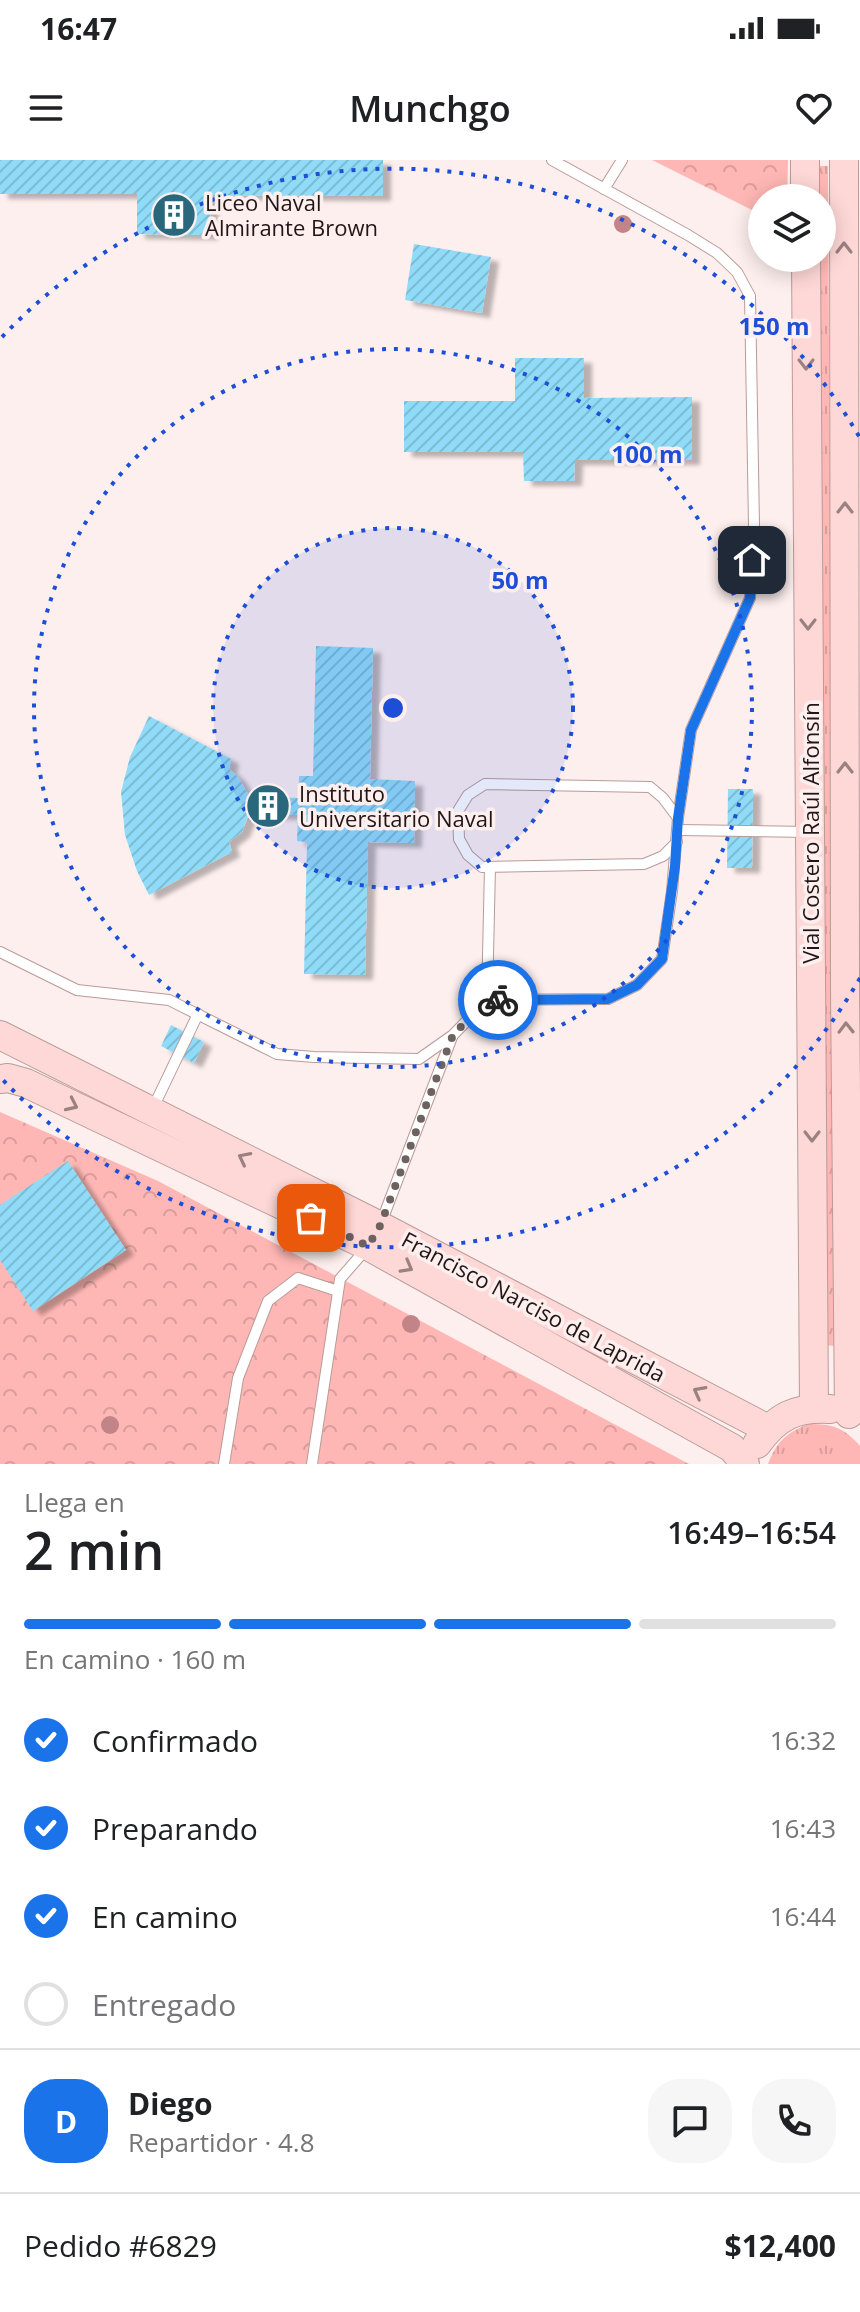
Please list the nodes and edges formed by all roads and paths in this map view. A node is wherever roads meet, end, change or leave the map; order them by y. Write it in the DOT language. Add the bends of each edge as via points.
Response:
graph roads {
  1 [pos="552,160"];
  2 [pos="622,160"];
  3 [pos="805,160"];
  4 [pos="844,160"];
  5 [pos="805,184"];
  6 [pos="604,189"];
  7 [pos="806,272"];
  8 [pos="678,818"];
  9 [pos="810,832"];
  10 [pos="678,836"];
  11 [pos="490,867"];
  12 [pos="0,952"];
  13 [pos="487,1000"];
  14 [pos="198,1014"];
  15 [pos="0,1035"];
  16 [pos="453,1035"];
  17 [pos="0,1079"];
  18 [pos="145,1124"];
  19 [pos="374,1236"];
  20 [pos="338,1291"];
  21 [pos="814,1408"];
  22 [pos="855,1418"];
  23 [pos="768,1429"];
  24 [pos="224,1464"];
  25 [pos="312,1464"];
  26 [pos="747,1464"];
  1 -- 6 [label="lane"];
  2 -- 6 [label="lane"];
  3 -- 5 [label="street"];
  22 -- 4 [label="street, Vial Costero Raúl Alfonsín, one-way" via="845,990"];
  6 -- 8 [label="lane" via="717,253 737,272 750,296 750,598 691,730"];
  7 -- 9 [label="street, Vial Costero Raúl Alfonsín, one-way"];
  8 -- 10 [label="lane"];
  8 -- 11 [label="lane" via="650,787 485,784 468,795 458,811 459,839 468,855"];
  9 -- 10 [label="lane"];
  9 -- 21 [label="street, Vial Costero Raúl Alfonsín, one-way"];
  10 -- 11 [label="lane" via="663,856 644,864"];
  10 -- 13 [label="lane" via="662,959 637,985 608,999"];
  11 -- 13 [label="lane"];
  12 -- 14 [label="lane" via="77,990 169,1000"];
  13 -- 16 [label="lane"];
  14 -- 16 [label="lane" via="277,1054 419,1059"];
  14 -- 18 [label="lane"];
  15 -- 18 [label="street, Francisco Narciso de Laprida"];
  16 -- 19 [label="lane"];
  17 -- 18 [label="street, Francisco Narciso de Laprida, one-way"];
  18 -- 19 [label="street, Francisco Narciso de Laprida"];
  19 -- 20 [label="lane" via="340,1279"];
  23 -- 19 [label="street, Francisco Narciso de Laprida, one-way"];
  19 -- 26 [label="street, Francisco Narciso de Laprida, one-way" via="732,1448"];
  20 -- 24 [label="lane" via="298,1278 268,1301 238,1378"];
  20 -- 25 [label="lane"];
  21 -- 22 [label="street"];
  21 -- 23 [label="street" via="789,1414"];
  23 -- 26 [label="street"];
}
